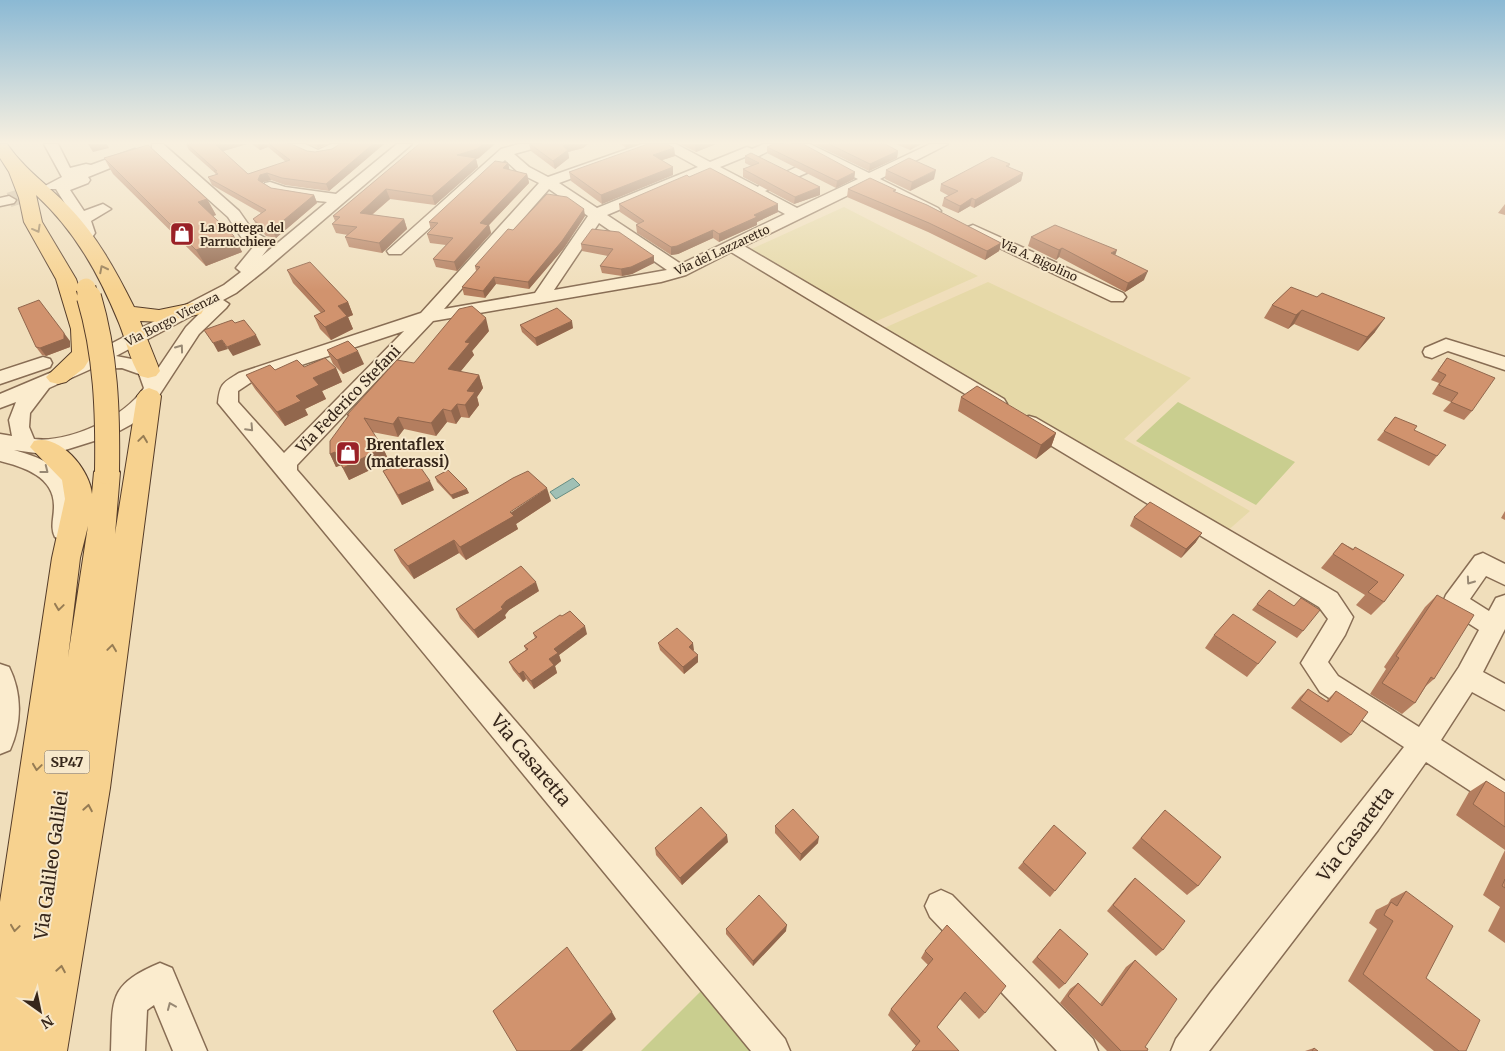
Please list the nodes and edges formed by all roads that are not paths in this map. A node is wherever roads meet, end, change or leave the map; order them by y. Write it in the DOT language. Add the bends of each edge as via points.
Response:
graph roads {
  1 [pos="26,193"];
  2 [pos="33,193"];
  3 [pos="43,193"];
  4 [pos="65,193"];
  5 [pos="212,193"];
  6 [pos="289,193"];
  7 [pos="346,193"];
  8 [pos="459,193"];
  9 [pos="538,193"];
  10 [pos="565,193"];
  11 [pos="647,193"];
  12 [pos="759,193"];
  13 [pos="831,193"];
  14 [pos="839,193"];
  15 [pos="900,193"];
  16 [pos="835,195"];
  17 [pos="338,200"];
  18 [pos="103,209"];
  19 [pos="597,214"];
  20 [pos="797,214"];
  21 [pos="945,216"];
  22 [pos="83,220"];
  23 [pos="962,224"];
  24 [pos="85,239"];
  25 [pos="732,246"];
  26 [pos="395,252"];
  27 [pos="259,267"];
  28 [pos="680,271"];
  29 [pos="230,289"];
  30 [pos="542,296"];
  31 [pos="1117,297"];
  32 [pos="193,310"];
  33 [pos="125,312"];
  34 [pos="427,317"];
  35 [pos="136,338"];
  36 [pos="1432,352"];
  37 [pos="1505,364"];
  38 [pos="83,366"];
  39 [pos="49,374"];
  40 [pos="0,378"];
  41 [pos="150,385"];
  42 [pos="0,402"];
  43 [pos="0,442"];
  44 [pos="34,445"];
  45 [pos="0,454"];
  46 [pos="286,472"];
  47 [pos="66,558"];
  48 [pos="1505,576"];
  49 [pos="1499,615"];
  50 [pos="0,675"];
  51 [pos="1467,676"];
  52 [pos="1505,698"];
  53 [pos="0,741"];
  54 [pos="1421,744"];
  55 [pos="1505,796"];
  56 [pos="941,906"];
  57 [pos="6,1051"];
  58 [pos="24,1051"];
  59 [pos="46,1051"];
  60 [pos="128,1051"];
  61 [pos="190,1051"];
  62 [pos="773,1051"];
  63 [pos="1081,1051"];
  64 [pos="1188,1051"];
  1 -- 39 [label="main road, one-way" via="33,222 66,280 82,330 82,352 76,363"];
  2 -- 58 [label="main road, Via Galileo Galilei / SP47, bridge" via="74,259 86,288 100,333 109,413 98,557"];
  3 -- 24 [label="main road" via="63,211"];
  4 -- 22 [label="street"];
  5 -- 29 [label="street" via="234,214 247,234 262,246"];
  6 -- 17 [label="street"];
  7 -- 17 [label="street, Via Borgo Vicenza"];
  8 -- 26 [label="street"];
  9 -- 34 [label="street, Via Federico Stefani"];
  10 -- 19 [label="street"];
  11 -- 19 [label="street"];
  12 -- 20 [label="street"];
  13 -- 16 [label="street"];
  14 -- 16 [label="street, Via del Lazzaretto"];
  15 -- 21 [label="street"];
  16 -- 20 [label="street, Via del Lazzaretto"];
  17 -- 27 [label="street, Via Borgo Vicenza"];
  18 -- 22 [label="street"];
  19 -- 28 [label="street"];
  19 -- 30 [label="street"];
  20 -- 25 [label="street, Via del Lazzaretto"];
  22 -- 24 [label="street" via="88,232"];
  23 -- 31 [label="street, Via A. Bigolino"];
  33 -- 24 [label="main road, one-way"];
  25 -- 28 [label="street, Via del Lazzaretto"];
  25 -- 54 [label="street" via="1328,600 1341,617 1340,625 1322,646 1314,663 1320,674 1328,684"];
  27 -- 29 [label="street, Via Borgo Vicenza"];
  41 -- 27 [label="street, Via Borgo Vicenza, one-way" via="202,320"];
  28 -- 30 [label="street, Via del Lazzaretto" via="661,277"];
  29 -- 32 [label="street, Via Borgo Vicenza"];
  30 -- 34 [label="street, Via del Lazzaretto"];
  32 -- 33 [label="main road" via="159,316"];
  32 -- 35 [label="street, Via Borgo Vicenza"];
  33 -- 35 [label="main road"];
  34 -- 46 [label="street, Via Federico Stefani" via="297,451 287,463"];
  34 -- 46 [label="street, Via Federico Stefani, one-way" via="246,377 229,388 228,403"];
  35 -- 38 [label="street, Via Borgo Vicenza"];
  35 -- 41 [label="main road"];
  36 -- 37 [label="street" via="1446,345"];
  38 -- 39 [label="street, Via Borgo Vicenza"];
  38 -- 41 [label="street, Via Borgo Vicenza" via="122,362 137,364"];
  39 -- 40 [label="street"];
  39 -- 42 [label="street, Via Borgo Vicenza"];
  39 -- 44 [label="street, Via Borgo Vicenza" via="21,409 18,419 18,432"];
  41 -- 44 [label="street, Via Borgo Vicenza" via="124,419 103,431 81,440"];
  59 -- 41 [label="main road, one-way" via="92,788"];
  43 -- 44 [label="street, Via Borgo Vicenza"];
  44 -- 47 [label="main road" via="71,472 76,480 78,492"];
  45 -- 47 [label="street, one-way" via="35,463 56,480 65,503 62,530"];
  46 -- 62 [label="street, Via Casaretta"];
  47 -- 57 [label="main road, one-way" via="2,1028"];
  48 -- 49 [label="street, one-way" via="1483,562 1455,602"];
  49 -- 51 [label="street, Via Casaretta"];
  50 -- 53 [label="street" via="7,699"];
  51 -- 52 [label="street"];
  51 -- 54 [label="street, Via Casaretta"];
  54 -- 55 [label="street"];
  54 -- 64 [label="street, Via Casaretta"];
  56 -- 63 [label="street"];
  61 -- 60 [label="street, one-way" via="160,980 130,1001"];
}
